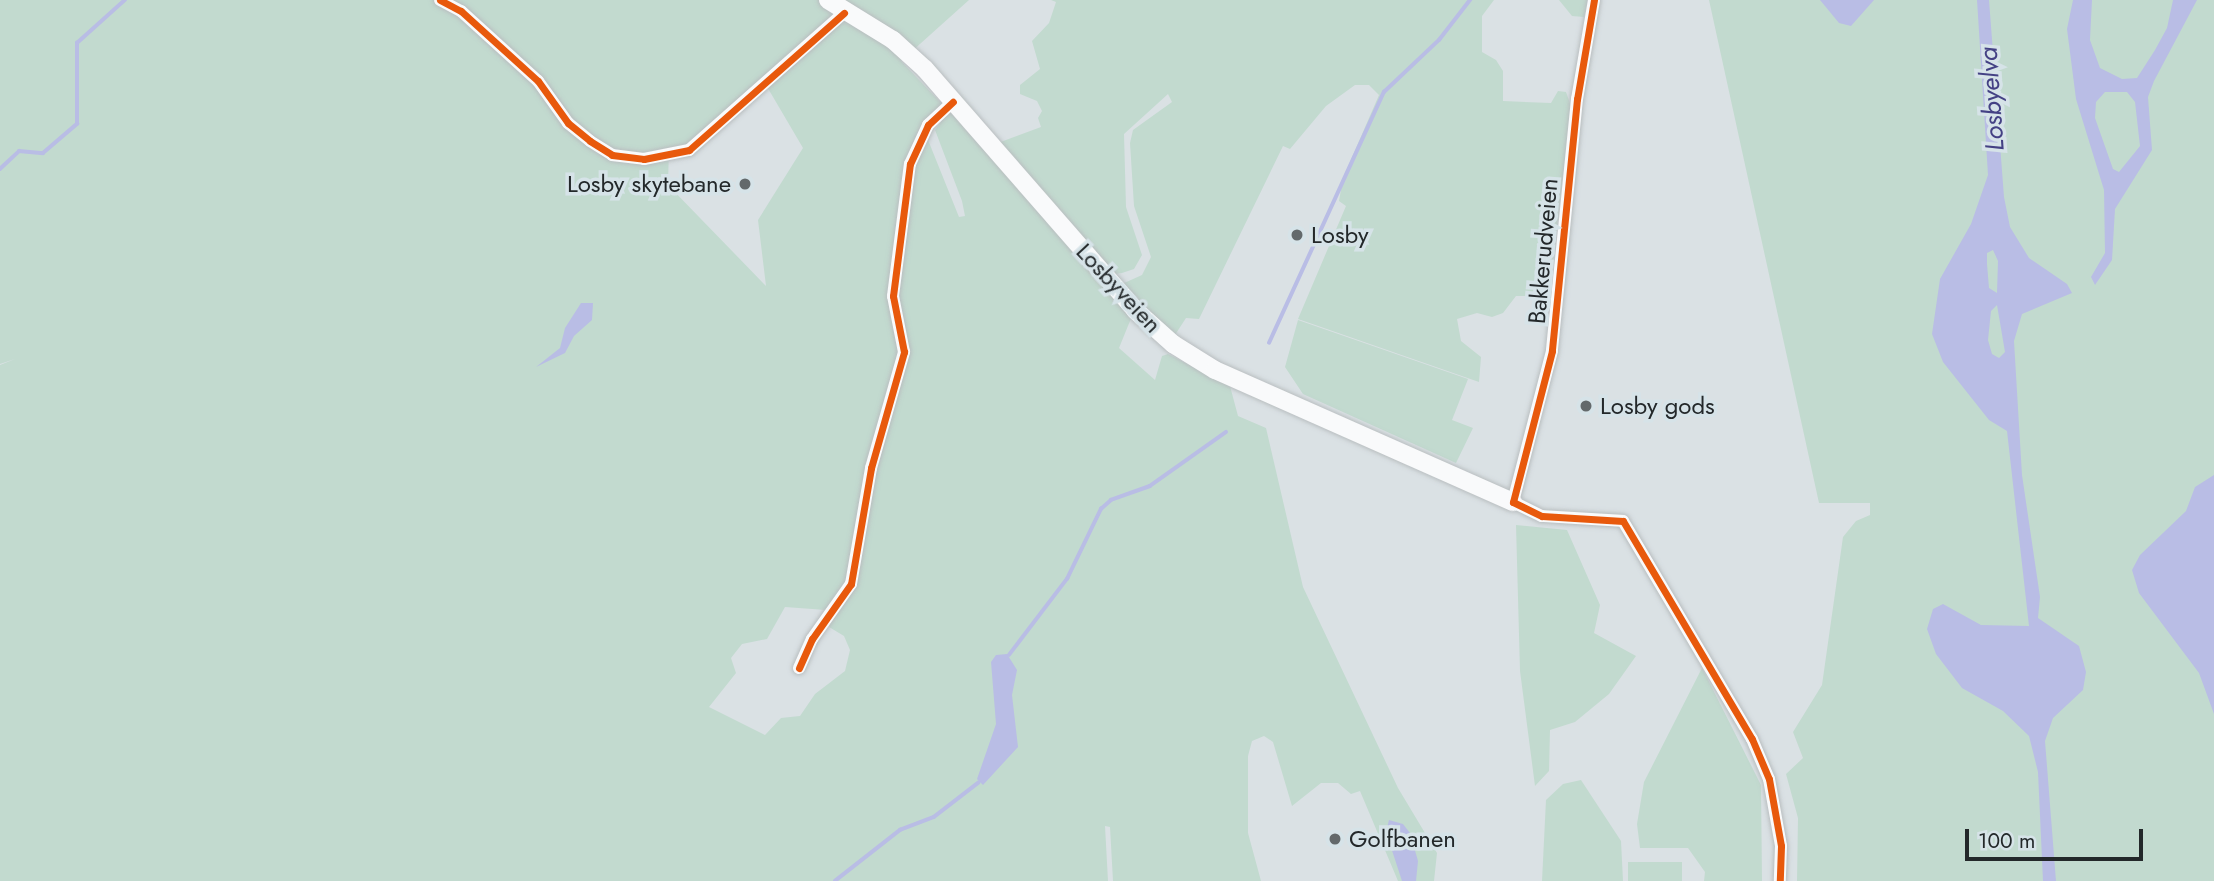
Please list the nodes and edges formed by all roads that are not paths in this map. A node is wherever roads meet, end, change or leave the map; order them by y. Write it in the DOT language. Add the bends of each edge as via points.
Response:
graph roads {
  1 [pos="440,0"];
  2 [pos="828,0"];
  3 [pos="1594,0"];
  4 [pos="844,13"];
  5 [pos="953,102"];
  6 [pos="1513,502"];
  7 [pos="799,668"];
  8 [pos="1780,881"];
  1 -- 4 [label="street" via="461,10 538,80 568,123 590,141 612,155 644,159 689,150"];
  2 -- 4 [label="main road, Losbyveien"];
  3 -- 6 [label="street, Bakkerudveien" via="1577,99 1552,351"];
  4 -- 5 [label="main road, Losbyveien" via="893,40"];
  5 -- 6 [label="main road, Losbyveien" via="1135,310 1173,344 1215,370"];
  5 -- 7 [label="street" via="928,125 910,164 893,296 904,352 871,468 852,584 812,639"];
  6 -- 8 [label="street" via="1542,516 1623,521 1752,740 1769,779 1781,846"];
}
